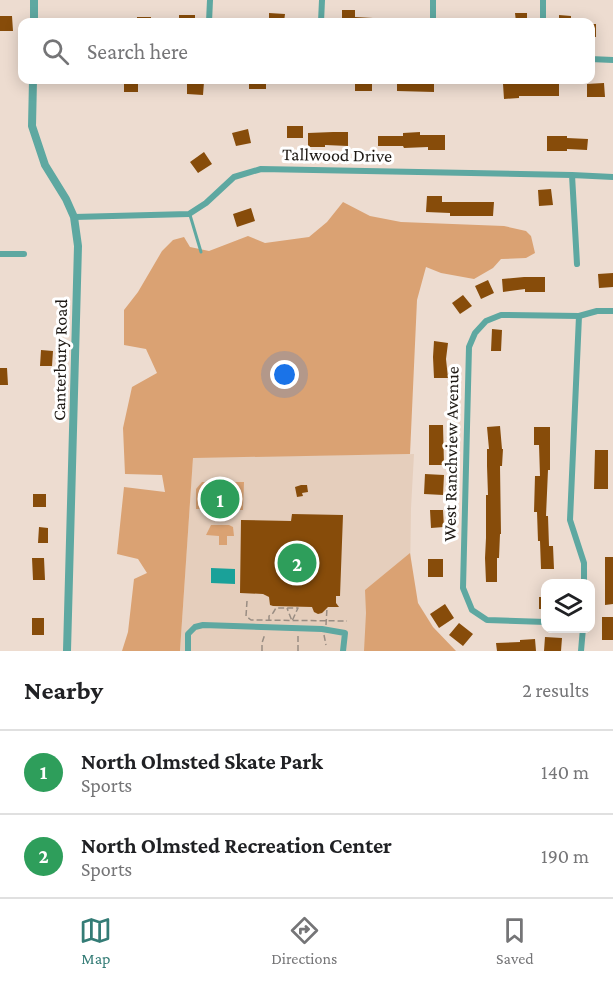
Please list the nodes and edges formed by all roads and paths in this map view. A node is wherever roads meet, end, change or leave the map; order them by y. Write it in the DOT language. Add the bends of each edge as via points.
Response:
graph roads {
  1 [pos="34,0"];
  2 [pos="210,0"];
  3 [pos="322,0"];
  4 [pos="433,0"];
  5 [pos="543,0"];
  6 [pos="34,18"];
  7 [pos="209,18"];
  8 [pos="321,18"];
  9 [pos="433,18"];
  10 [pos="543,18"];
  11 [pos="595,59"];
  12 [pos="613,60"];
  13 [pos="33,84"];
  14 [pos="572,175"];
  15 [pos="613,177"];
  16 [pos="189,214"];
  17 [pos="74,217"];
  18 [pos="201,252"];
  19 [pos="0,254"];
  20 [pos="24,254"];
  21 [pos="577,264"];
  22 [pos="613,311"];
  23 [pos="579,316"];
  24 [pos="584,579"];
  25 [pos="247,601"];
  26 [pos="287,608"];
  27 [pos="327,608"];
  28 [pos="269,620"];
  29 [pos="292,621"];
  30 [pos="327,621"];
  31 [pos="347,621"];
  32 [pos="541,622"];
  33 [pos="266,631"];
  34 [pos="298,632"];
  35 [pos="324,633"];
  36 [pos="583,633"];
  37 [pos="326,645"];
  38 [pos="68,651"];
  39 [pos="188,651"];
  40 [pos="261,651"];
  41 [pos="298,651"];
  42 [pos="343,651"];
  43 [pos="581,651"];
  1 -- 6 [label="street"];
  2 -- 7 [label="street"];
  3 -- 8 [label="street"];
  4 -- 9 [label="street"];
  5 -- 10 [label="street"];
  11 -- 12 [label="street"];
  13 -- 17 [label="street, Canterbury Road" via="32,126 45,165"];
  14 -- 15 [label="street, Tallwood Drive"];
  14 -- 16 [label="street, Tallwood Drive" via="261,169 234,177 206,204"];
  14 -- 21 [label="street"];
  16 -- 17 [label="street"];
  16 -- 18 [label="lane"];
  17 -- 38 [label="street, Canterbury Road" via="78,246"];
  19 -- 20 [label="street"];
  22 -- 23 [label="street, West Ranchview Avenue"];
  23 -- 24 [label="street" via="570,520 584,563"];
  23 -- 32 [label="street, West Ranchview Avenue" via="501,315 486,321 469,347 463,588 472,610 488,620"];
  25 -- 28 [label="path" via="248,618"];
  26 -- 28 [label="path" via="276,608"];
  26 -- 29 [label="path"];
  26 -- 29 [label="path" via="298,608"];
  27 -- 30 [label="path"];
  28 -- 29 [label="path"];
  29 -- 30 [label="path"];
  30 -- 31 [label="path"];
  33 -- 40 [label="path"];
  34 -- 41 [label="path"];
  35 -- 37 [label="path"];
  36 -- 43 [label="street"];
  39 -- 42 [label="street" via="188,634 203,625 345,633"];
}
